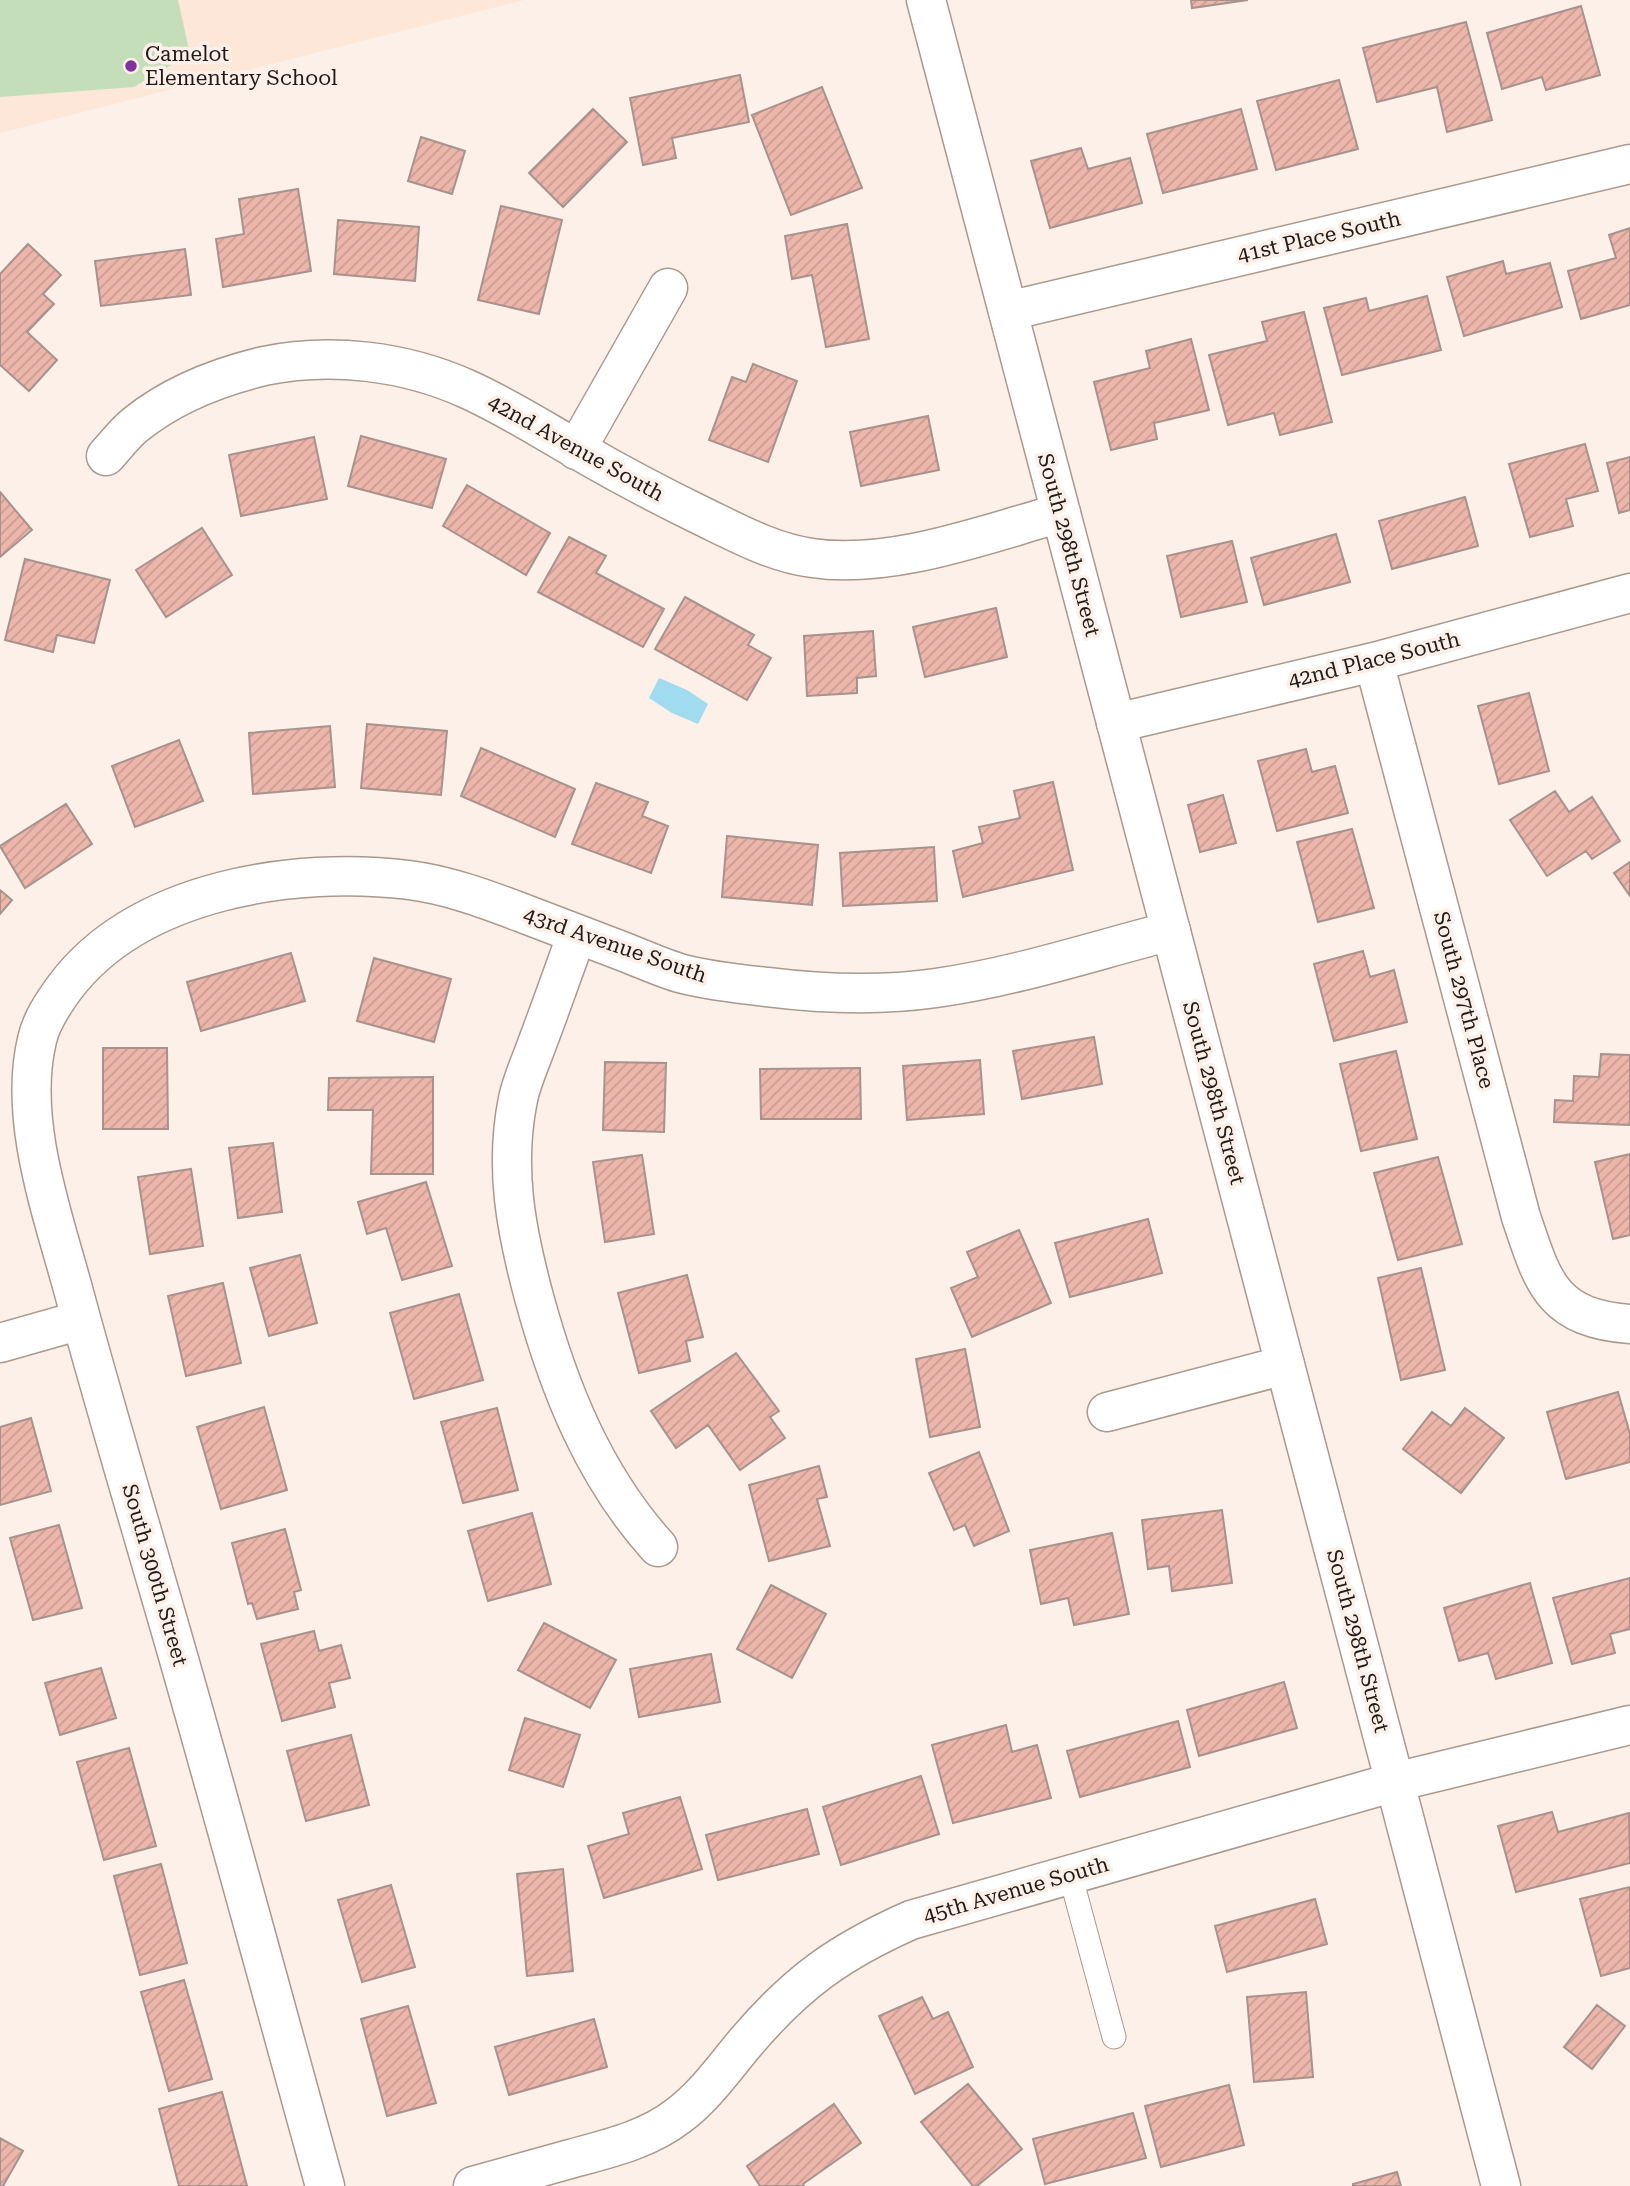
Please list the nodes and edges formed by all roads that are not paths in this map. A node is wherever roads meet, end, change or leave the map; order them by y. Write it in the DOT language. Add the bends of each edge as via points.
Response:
graph roads {
  1 [pos="926,0"];
  2 [pos="1630,164"];
  3 [pos="668,288"];
  4 [pos="1008,311"];
  5 [pos="576,450"];
  6 [pos="106,456"];
  7 [pos="1061,513"];
  8 [pos="1630,593"];
  9 [pos="1374,662"];
  10 [pos="1116,723"];
  11 [pos="1171,931"];
  12 [pos="577,934"];
  13 [pos="79,969"];
  14 [pos="81,1320"];
  15 [pos="1630,1324"];
  16 [pos="0,1343"];
  17 [pos="1285,1365"];
  18 [pos="1107,1412"];
  19 [pos="658,1547"];
  20 [pos="1630,1725"];
  21 [pos="1395,1782"];
  22 [pos="1070,1874"];
  23 [pos="1114,2037"];
  24 [pos="325,2186"];
  25 [pos="473,2186"];
  26 [pos="1502,2186"];
  1 -- 4 [label="street, South 298th Street"];
  2 -- 4 [label="street, 41st Place South"];
  3 -- 5 [label="street"];
  4 -- 7 [label="street, South 298th Street"];
  5 -- 6 [label="street, 42nd Avenue South" via="466,388 409,369 320,359 287,361 205,383 162,405"];
  5 -- 7 [label="street, 42nd Avenue South" via="762,545 814,559 856,561 893,556"];
  7 -- 10 [label="street, South 298th Street"];
  8 -- 9 [label="street, 42nd Place South"];
  9 -- 10 [label="street, 42nd Place South"];
  9 -- 15 [label="street, South 297th Place" via="1521,1217 1544,1280 1570,1307"];
  10 -- 11 [label="street, South 298th Street"];
  11 -- 12 [label="street, 43rd Avenue South" via="970,983 836,994 682,974"];
  11 -- 17 [label="street, South 298th Street"];
  12 -- 13 [label="street, 43rd Avenue South" via="481,897 415,881 359,876 281,880 208,895 173,908 133,927"];
  12 -- 19 [label="street" via="518,1096 511,1177 515,1214 542,1326 573,1412 615,1493"];
  13 -- 14 [label="street, South 300th Street" via="38,1033 32,1068 33,1116 43,1180"];
  14 -- 16 [label="street"];
  14 -- 24 [label="street, South 300th Street"];
  17 -- 18 [label="street"];
  17 -- 21 [label="street, South 298th Street"];
  20 -- 21 [label="street, 45th Avenue South"];
  21 -- 22 [label="street, 45th Avenue South"];
  21 -- 26 [label="street, South 298th Street"];
  22 -- 23 [label="lane"];
  22 -- 25 [label="street, 45th Avenue South" via="911,1920 849,1950 801,1984 693,2104 653,2132"];
}
